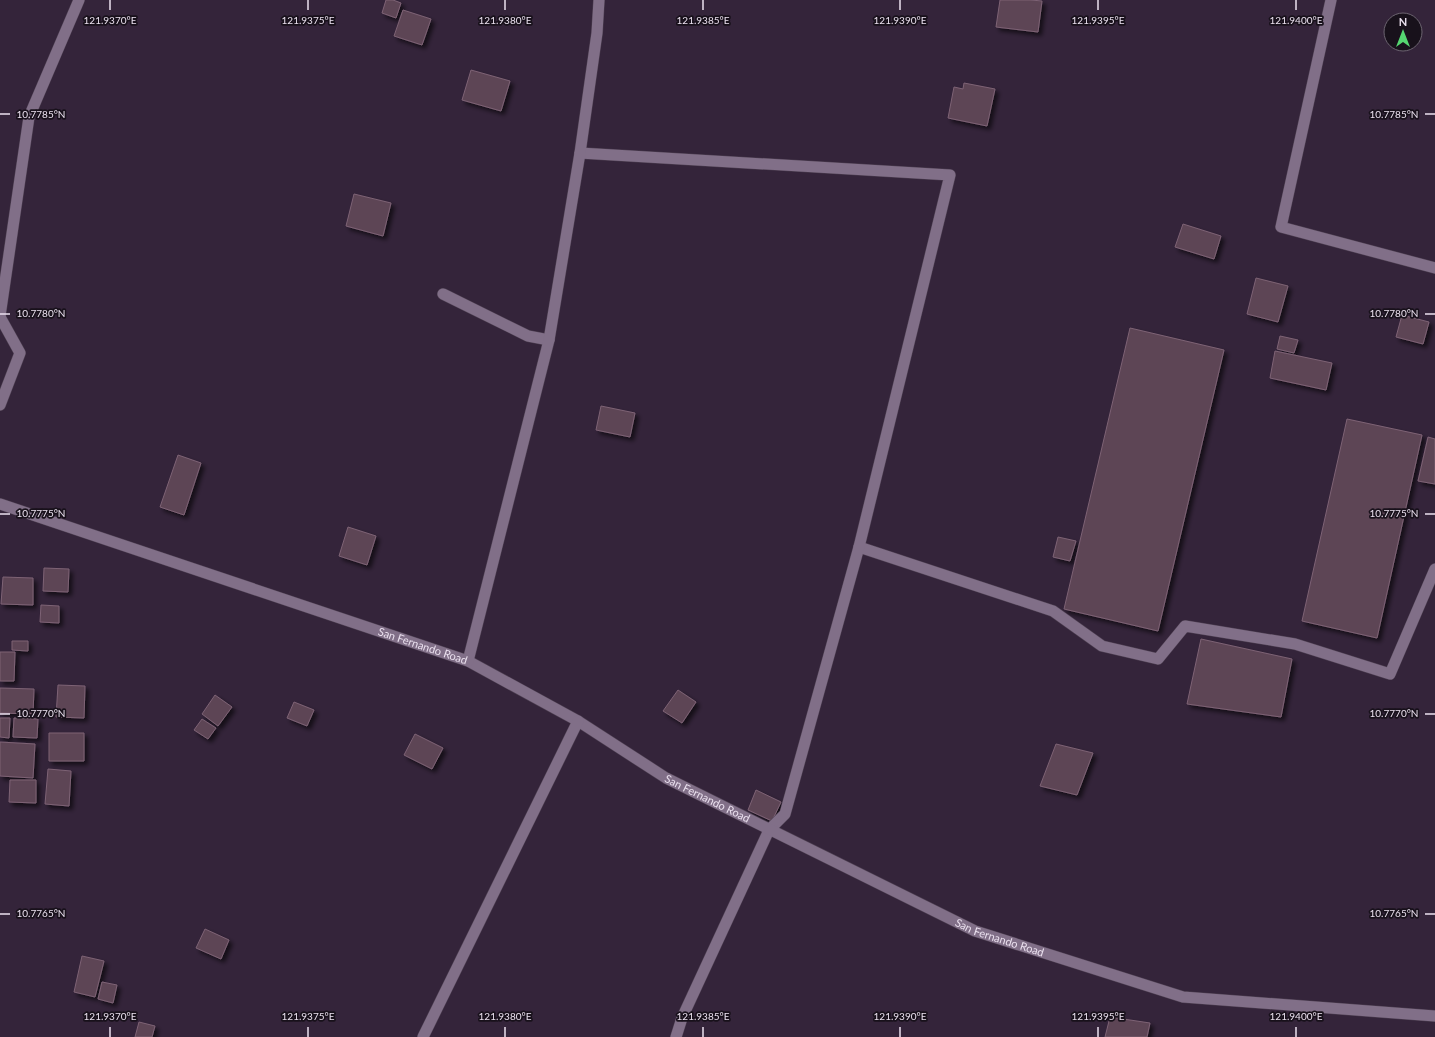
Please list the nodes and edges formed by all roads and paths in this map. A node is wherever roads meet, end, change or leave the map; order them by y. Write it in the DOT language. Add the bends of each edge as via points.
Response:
graph roads {
  1 [pos="79,0"];
  2 [pos="600,0"];
  3 [pos="1331,0"];
  4 [pos="580,152"];
  5 [pos="1435,268"];
  6 [pos="443,294"];
  7 [pos="0,316"];
  8 [pos="549,340"];
  9 [pos="0,405"];
  10 [pos="0,504"];
  11 [pos="859,547"];
  12 [pos="1435,570"];
  13 [pos="468,661"];
  14 [pos="578,721"];
  15 [pos="769,830"];
  16 [pos="1435,1016"];
  17 [pos="423,1037"];
  18 [pos="676,1037"];
  1 -- 7 [label="street" via="29,117"];
  2 -- 4 [label="street"];
  3 -- 5 [label="street" via="1281,227"];
  4 -- 8 [label="street"];
  4 -- 11 [label="street" via="950,175"];
  6 -- 8 [label="street" via="528,336"];
  7 -- 9 [label="street" via="20,353"];
  8 -- 13 [label="street"];
  10 -- 13 [label="street, San Fernando Road"];
  11 -- 12 [label="street" via="1053,611 1102,646 1158,658 1185,626 1295,644 1390,674"];
  11 -- 15 [label="street" via="785,814"];
  13 -- 14 [label="street, San Fernando Road"];
  14 -- 15 [label="street, San Fernando Road" via="666,778"];
  14 -- 17 [label="street"];
  15 -- 16 [label="street, San Fernando Road" via="975,931 1183,997"];
  15 -- 18 [label="street" via="682,1018"];
}
